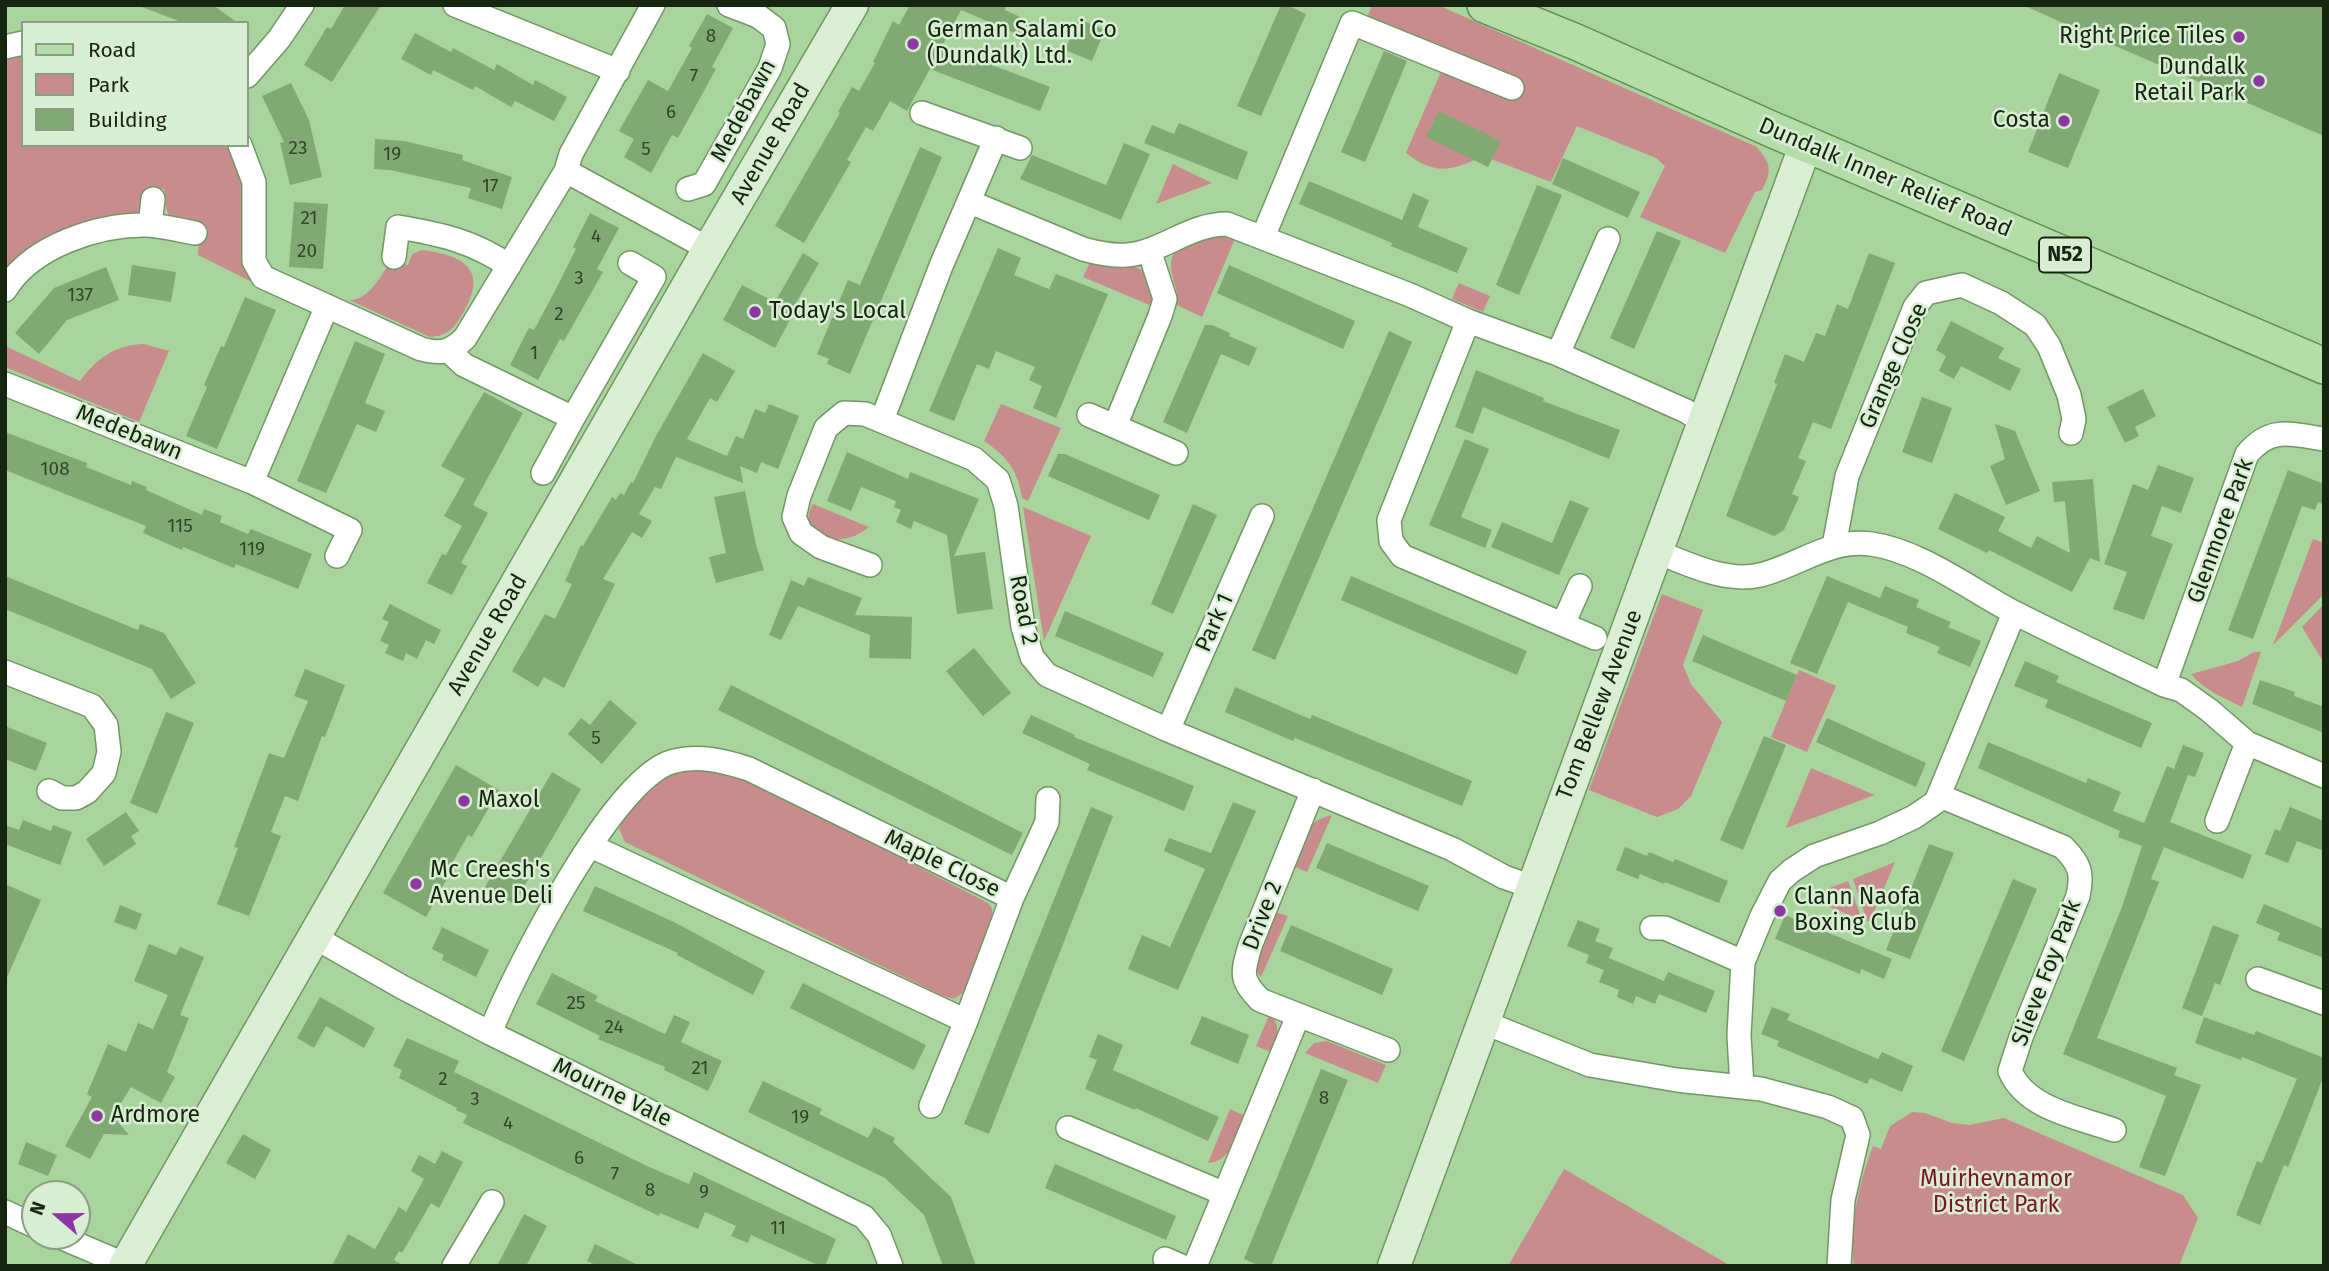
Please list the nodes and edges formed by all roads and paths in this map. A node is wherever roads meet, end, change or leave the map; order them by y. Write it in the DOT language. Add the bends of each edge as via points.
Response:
graph roads {
  1 [pos="302,5"];
  2 [pos="455,5"];
  3 [pos="653,5"];
  4 [pos="729,5"];
  5 [pos="852,5"];
  6 [pos="1485,5"];
  7 [pos="618,71"];
  8 [pos="248,75"];
  9 [pos="1512,88"];
  10 [pos="922,113"];
  11 [pos="996,138"];
  12 [pos="1806,144"];
  13 [pos="241,147"];
  14 [pos="1020,148"];
  15 [pos="566,171"];
  16 [pos="688,189"];
  17 [pos="153,199"];
  18 [pos="970,201"];
  19 [pos="150,225"];
  20 [pos="195,233"];
  21 [pos="1263,237"];
  22 [pos="1608,239"];
  23 [pos="709,248"];
  24 [pos="1149,250"];
  25 [pos="394,257"];
  26 [pos="630,263"];
  27 [pos="509,266"];
  28 [pos="5,290"];
  29 [pos="327,306"];
  30 [pos="1468,321"];
  31 [pos="449,351"];
  32 [pos="1558,354"];
  33 [pos="2324,366"];
  34 [pos="5,384"];
  35 [pos="1089,415"];
  36 [pos="573,418"];
  37 [pos="882,420"];
  38 [pos="1705,423"];
  39 [pos="1115,426"];
  40 [pos="2071,433"];
  41 [pos="2324,439"];
  42 [pos="1176,453"];
  43 [pos="543,473"];
  44 [pos="252,482"];
  45 [pos="1262,516"];
  46 [pos="1834,545"];
  47 [pos="1657,552"];
  48 [pos="337,556"];
  49 [pos="870,565"];
  50 [pos="1580,586"];
  51 [pos="2014,613"];
  52 [pos="1563,624"];
  53 [pos="1595,638"];
  54 [pos="5,672"];
  55 [pos="2164,685"];
  56 [pos="1168,730"];
  57 [pos="2247,743"];
  58 [pos="2324,776"];
  59 [pos="1313,790"];
  60 [pos="49,791"];
  61 [pos="1940,796"];
  62 [pos="1048,799"];
  63 [pos="2217,821"];
  64 [pos="591,846"];
  65 [pos="1532,887"];
  66 [pos="1012,898"];
  67 [pos="1652,928"];
  68 [pos="314,937"];
  69 [pos="1744,962"];
  70 [pos="2258,978"];
  71 [pos="2324,1003"];
  72 [pos="1298,1016"];
  73 [pos="966,1021"];
  74 [pos="1483,1022"];
  75 [pos="491,1033"];
  76 [pos="1388,1050"];
  77 [pos="1742,1087"];
  78 [pos="931,1106"];
  79 [pos="1068,1128"];
  80 [pos="2114,1130"];
  81 [pos="1225,1194"];
  82 [pos="492,1202"];
  83 [pos="5,1212"];
  84 [pos="21,1219"];
  85 [pos="90,1250"];
  86 [pos="126,1266"];
  87 [pos="454,1266"];
  88 [pos="891,1266"];
  89 [pos="1195,1266"];
  90 [pos="1394,1266"];
  91 [pos="1839,1266"];
  1 -- 8 [label="street"];
  2 -- 7 [label="street"];
  3 -- 7 [label="street"];
  4 -- 16 [label="street, Medebawn" via="774,28 778,44 770,68 704,184"];
  5 -- 23 [label="main road, Avenue Road"];
  6 -- 12 [label="main road, Dundalk Inner Relief Road / N52"];
  7 -- 15 [label="street"];
  9 -- 21 [label="street" via="1352,23"];
  10 -- 11 [label="street"];
  11 -- 14 [label="street"];
  11 -- 18 [label="street"];
  12 -- 33 [label="main road, Dundalk Inner Relief Road / N52"];
  12 -- 38 [label="main road, Tom Bellew Avenue"];
  13 -- 29 [label="street" via="254,182 254,261 263,277"];
  15 -- 23 [label="street"];
  15 -- 27 [label="street"];
  17 -- 19 [label="street"];
  18 -- 24 [label="street" via="1100,254"];
  18 -- 37 [label="street"];
  19 -- 20 [label="street"];
  19 -- 28 [label="street" via="100,229 46,251"];
  21 -- 24 [label="street" via="1227,224 1209,224"];
  21 -- 30 [label="street"];
  22 -- 32 [label="street"];
  23 -- 68 [label="main road, Avenue Road"];
  24 -- 39 [label="street" via="1165,299"];
  25 -- 27 [label="street" via="398,227 449,236"];
  26 -- 36 [label="street" via="654,277"];
  27 -- 31 [label="street" via="465,338"];
  29 -- 31 [label="street" via="421,349"];
  29 -- 44 [label="street"];
  30 -- 32 [label="street"];
  30 -- 52 [label="street" via="1389,520 1391,541 1402,556"];
  31 -- 36 [label="street" via="464,365"];
  32 -- 38 [label="street"];
  34 -- 44 [label="street, Medebawn"];
  35 -- 39 [label="street"];
  36 -- 43 [label="street"];
  37 -- 49 [label="street, Road 2" via="844,413 827,428 794,517 801,533 821,547"];
  37 -- 56 [label="street, Road 2" via="974,459 998,480 1006,506 1023,627 1032,657 1046,675"];
  38 -- 47 [label="main road, Tom Bellew Avenue"];
  39 -- 42 [label="street"];
  40 -- 46 [label="street, Grange Close" via="2074,419 2069,396 2049,346 2035,325 1962,285 1926,293 1915,307 1847,477"];
  41 -- 55 [label="street, Glenmore Park" via="2269,435 2247,454"];
  44 -- 48 [label="street, Medebawn" via="350,530"];
  45 -- 56 [label="street, Park 1"];
  46 -- 47 [label="street" via="1759,575 1713,573"];
  46 -- 51 [label="street" via="1871,544 1899,552 1935,567"];
  47 -- 65 [label="main road, Tom Bellew Avenue"];
  50 -- 52 [label="street"];
  51 -- 55 [label="street"];
  51 -- 61 [label="street"];
  52 -- 53 [label="street"];
  54 -- 60 [label="street" via="92,706 106,725 110,752 104,773 76,798 62,798"];
  55 -- 57 [label="street" via="2181,690"];
  56 -- 59 [label="street, Road 2"];
  57 -- 58 [label="street"];
  57 -- 63 [label="street"];
  59 -- 65 [label="street, Road 2"];
  59 -- 72 [label="street, Drive 2" via="1242,972 1260,1000"];
  61 -- 69 [label="street" via="1914,817 1814,856 1791,871 1780,881"];
  61 -- 80 [label="street, Slieve Foy Park" via="2063,847 2075,859 2082,878 2078,896 2010,1071 2016,1085 2038,1101"];
  62 -- 66 [label="street" via="1047,822"];
  64 -- 66 [label="street, Maple Close" via="620,804 646,777 669,763 708,758 749,769"];
  64 -- 73 [label="street"];
  64 -- 75 [label="street, Maple Close" via="537,934"];
  65 -- 74 [label="main road, Tom Bellew Avenue"];
  66 -- 73 [label="street, Maple Close"];
  67 -- 69 [label="street" via="1665,928"];
  68 -- 75 [label="street, Mourne Vale"];
  68 -- 86 [label="main road, Avenue Road"];
  69 -- 77 [label="street" via="1739,1035"];
  70 -- 71 [label="street"];
  72 -- 76 [label="street, Drive 2"];
  72 -- 81 [label="street"];
  73 -- 78 [label="street, Maple Close"];
  74 -- 77 [label="street" via="1590,1065"];
  74 -- 90 [label="main road, Tom Bellew Avenue"];
  75 -- 88 [label="street, Mourne Vale" via="864,1217 879,1236"];
  77 -- 91 [label="street" via="1828,1107 1852,1118 1858,1135 1843,1200"];
  79 -- 81 [label="street"];
  81 -- 89 [label="street"];
  82 -- 87 [label="street"];
  83 -- 84 [label="street"];
  85 -- 86 [label="street"];
}
